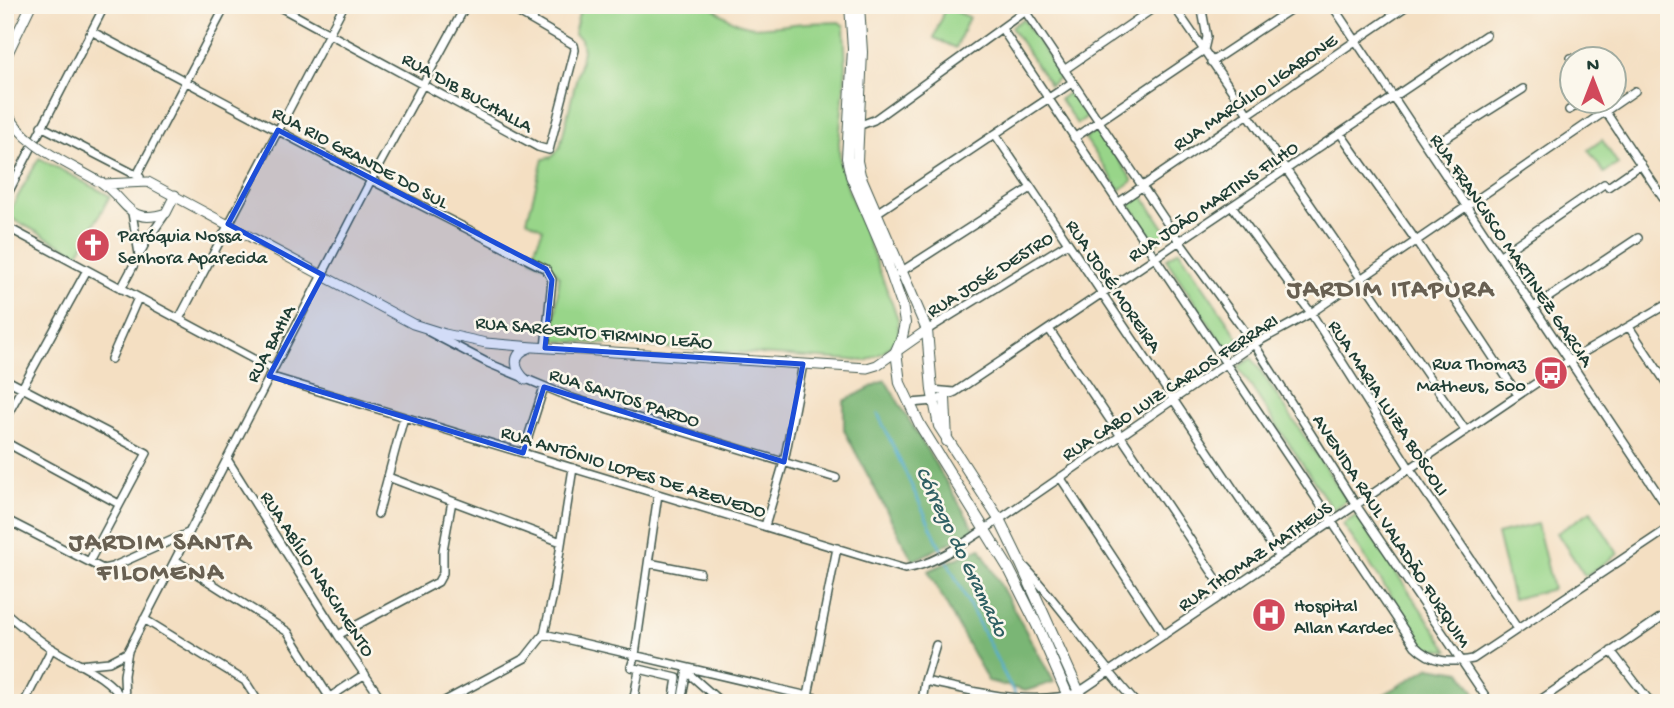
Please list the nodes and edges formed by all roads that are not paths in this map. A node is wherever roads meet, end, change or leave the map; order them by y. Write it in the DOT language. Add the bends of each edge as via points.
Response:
graph roads {
  1 [pos="31,5"];
  2 [pos="105,5"];
  3 [pos="226,5"];
  4 [pos="276,5"];
  5 [pos="344,5"];
  6 [pos="466,5"];
  7 [pos="505,5"];
  8 [pos="540,5"];
  9 [pos="849,5"];
  10 [pos="859,5"];
  11 [pos="1158,5"];
  12 [pos="1173,5"];
  13 [pos="1201,5"];
  14 [pos="1297,5"];
  15 [pos="1332,5"];
  16 [pos="1408,5"];
  17 [pos="1023,8"];
  18 [pos="532,20"];
  19 [pos="1002,29"];
  20 [pos="91,31"];
  21 [pos="329,34"];
  22 [pos="1486,35"];
  23 [pos="1356,41"];
  24 [pos="1204,50"];
  25 [pos="5,59"];
  26 [pos="1212,62"];
  27 [pos="1064,70"];
  28 [pos="186,81"];
  29 [pos="1073,82"];
  30 [pos="425,85"];
  31 [pos="1523,89"];
  32 [pos="1634,91"];
  33 [pos="1628,95"];
  34 [pos="1393,97"];
  35 [pos="1048,99"];
  36 [pos="5,109"];
  37 [pos="1248,114"];
  38 [pos="1596,116"];
  39 [pos="1609,116"];
  40 [pos="1099,122"];
  41 [pos="858,125"];
  42 [pos="41,126"];
  43 [pos="278,130"];
  44 [pos="1340,133"];
  45 [pos="995,134"];
  46 [pos="1074,138"];
  47 [pos="1428,149"];
  48 [pos="1641,164"];
  49 [pos="1286,169"];
  50 [pos="137,175"];
  51 [pos="371,180"];
  52 [pos="101,182"];
  53 [pos="148,182"];
  54 [pos="1142,186"];
  55 [pos="1031,188"];
  56 [pos="1669,194"];
  57 [pos="175,195"];
  58 [pos="5,199"];
  59 [pos="1118,203"];
  60 [pos="1232,206"];
  61 [pos="1468,206"];
  62 [pos="132,213"];
  63 [pos="166,213"];
  64 [pos="872,215"];
  65 [pos="228,224"];
  66 [pos="5,226"];
  67 [pos="1637,238"];
  68 [pos="1179,241"];
  69 [pos="1417,242"];
  70 [pos="1068,243"];
  71 [pos="139,255"];
  72 [pos="1499,256"];
  73 [pos="1155,258"];
  74 [pos="87,270"];
  75 [pos="902,271"];
  76 [pos="323,275"];
  77 [pos="892,276"];
  78 [pos="1362,279"];
  79 [pos="121,289"];
  80 [pos="1102,293"];
  81 [pos="138,298"];
  82 [pos="1669,303"];
  83 [pos="1534,307"];
  84 [pos="1311,313"];
  85 [pos="179,319"];
  86 [pos="413,324"];
  87 [pos="1629,327"];
  88 [pos="1049,329"];
  89 [pos="927,330"];
  90 [pos="1254,344"];
  91 [pos="534,347"];
  92 [pos="545,348"];
  93 [pos="896,351"];
  94 [pos="111,359"];
  95 [pos="1569,361"];
  96 [pos="803,364"];
  97 [pos="1225,364"];
  98 [pos="270,373"];
  99 [pos="1666,377"];
  100 [pos="5,379"];
  101 [pos="526,380"];
  102 [pos="544,387"];
  103 [pos="1669,387"];
  104 [pos="23,388"];
  105 [pos="955,392"];
  106 [pos="1518,395"];
  107 [pos="937,397"];
  108 [pos="1173,400"];
  109 [pos="911,403"];
  110 [pos="404,417"];
  111 [pos="5,419"];
  112 [pos="1466,431"];
  113 [pos="1121,435"];
  114 [pos="5,442"];
  115 [pos="523,453"];
  116 [pos="227,459"];
  117 [pos="784,462"];
  118 [pos="573,468"];
  119 [pos="1410,469"];
  120 [pos="388,477"];
  121 [pos="1060,477"];
  122 [pos="836,478"];
  123 [pos="658,494"];
  124 [pos="452,501"];
  125 [pos="119,504"];
  126 [pos="1356,505"];
  127 [pos="1669,510"];
  128 [pos="379,514"];
  129 [pos="5,519"];
  130 [pos="999,519"];
  131 [pos="1331,522"];
  132 [pos="765,526"];
  133 [pos="1669,528"];
  134 [pos="984,530"];
  135 [pos="188,533"];
  136 [pos="561,542"];
  137 [pos="837,548"];
  138 [pos="1279,557"];
  139 [pos="175,560"];
  140 [pos="89,562"];
  141 [pos="649,563"];
  142 [pos="1021,564"];
  143 [pos="1009,569"];
  144 [pos="700,573"];
  145 [pos="1226,593"];
  146 [pos="1668,615"];
  147 [pos="7,617"];
  148 [pos="145,619"];
  149 [pos="1518,629"];
  150 [pos="544,634"];
  151 [pos="338,635"];
  152 [pos="1164,635"];
  153 [pos="936,645"];
  154 [pos="52,649"];
  155 [pos="128,651"];
  156 [pos="1611,651"];
  157 [pos="635,655"];
  158 [pos="1461,661"];
  159 [pos="78,665"];
  160 [pos="639,670"];
  161 [pos="687,670"];
  162 [pos="1109,672"];
  163 [pos="365,674"];
  164 [pos="925,681"];
  165 [pos="1079,692"];
  166 [pos="808,696"];
  167 [pos="331,700"];
  168 [pos="1069,700"];
  169 [pos="1027,702"];
  170 [pos="24,703"];
  171 [pos="125,703"];
  172 [pos="259,703"];
  173 [pos="321,703"];
  174 [pos="384,703"];
  175 [pos="441,703"];
  176 [pos="633,703"];
  177 [pos="673,703"];
  178 [pos="681,703"];
  179 [pos="722,703"];
  180 [pos="838,703"];
  181 [pos="922,703"];
  182 [pos="1084,703"];
  183 [pos="1136,703"];
  184 [pos="1490,703"];
  185 [pos="1536,703"];
  186 [pos="1651,703"];
  1 -- 25 [label="street"];
  2 -- 20 [label="street"];
  3 -- 28 [label="street"];
  4 -- 21 [label="street, RUA DIB BUCHALLA"];
  5 -- 21 [label="street"];
  6 -- 30 [label="street, RUA BAHIA"];
  7 -- 18 [label="street"];
  8 -- 18 [label="street"];
  9 -- 64 [label="main road" via="853,49 847,158 851,176"];
  10 -- 41 [label="main road"];
  11 -- 27 [label="street"];
  12 -- 24 [label="street"];
  13 -- 24 [label="street"];
  14 -- 26 [label="street"];
  15 -- 23 [label="street, RUA FRANCISCO MARTINEZ GARCIA"];
  16 -- 23 [label="street, RUA MARCÍLIO LIGABONE"];
  17 -- 19 [label="street"];
  17 -- 27 [label="street, AVENIDA RAUL VALADÃO FURQUIM"];
  18 -- 30 [label="street, RUA DIB BUCHALLA" via="574,45 575,50 549,150"];
  19 -- 35 [label="street, AVENIDA RAUL VALADÃO FURQUIM"];
  19 -- 41 [label="street" via="874,120"];
  20 -- 28 [label="street, RUA RIO GRANDE DO SUL"];
  20 -- 42 [label="street"];
  21 -- 30 [label="street, RUA DIB BUCHALLA"];
  21 -- 43 [label="street"];
  22 -- 34 [label="street, RUA JOÃO MARTINS FILHO"];
  23 -- 34 [label="street, RUA FRANCISCO MARTINEZ GARCIA"];
  23 -- 37 [label="street, RUA MARCÍLIO LIGABONE"];
  24 -- 26 [label="street"];
  24 -- 40 [label="street"];
  26 -- 37 [label="street"];
  27 -- 29 [label="street, AVENIDA RAUL VALADÃO FURQUIM"];
  28 -- 43 [label="street, RUA RIO GRANDE DO SUL"];
  28 -- 50 [label="street"];
  29 -- 35 [label="street"];
  29 -- 40 [label="street, AVENIDA RAUL VALADÃO FURQUIM"];
  30 -- 51 [label="street, RUA BAHIA"];
  31 -- 47 [label="street"];
  32 -- 33 [label="street, RUA CABO LUIZ CARLOS FERRARI"];
  34 -- 44 [label="street, RUA JOÃO MARTINS FILHO"];
  34 -- 47 [label="street, RUA FRANCISCO MARTINEZ GARCIA"];
  35 -- 45 [label="street"];
  35 -- 46 [label="street, AVENIDA RAUL VALADÃO FURQUIM"];
  36 -- 52 [label="street, bridge" via="25,138"];
  37 -- 49 [label="street"];
  37 -- 54 [label="street, RUA MARCÍLIO LIGABONE"];
  38 -- 61 [label="street, RUA CABO LUIZ CARLOS FERRARI"];
  39 -- 48 [label="street"];
  40 -- 46 [label="street"];
  40 -- 54 [label="street, AVENIDA RAUL VALADÃO FURQUIM"];
  41 -- 64 [label="main road" via="857,161"];
  42 -- 50 [label="street, RUA SARGENTO FIRMINO LEÃO"];
  42 -- 58 [label="street"];
  43 -- 51 [label="street, RUA RIO GRANDE DO SUL"];
  43 -- 65 [label="street"];
  44 -- 49 [label="street, RUA JOÃO MARTINS FILHO"];
  44 -- 69 [label="street"];
  45 -- 55 [label="street, RUA JOSÉ MOREIRA"];
  45 -- 64 [label="street"];
  46 -- 59 [label="street, AVENIDA RAUL VALADÃO FURQUIM"];
  47 -- 61 [label="street, RUA FRANCISCO MARTINEZ GARCIA"];
  48 -- 56 [label="street" via="1663,198"];
  48 -- 72 [label="street"];
  49 -- 60 [label="street, RUA JOÃO MARTINS FILHO"];
  49 -- 78 [label="street"];
  50 -- 53 [label="street, RUA SARGENTO FIRMINO LEÃO"];
  51 -- 76 [label="street, RUA BAHIA"];
  51 -- 92 [label="street, RUA RIO GRANDE DO SUL" via="546,269 552,280"];
  52 -- 53 [label="street"];
  52 -- 62 [label="street"];
  53 -- 57 [label="street, RUA SARGENTO FIRMINO LEÃO"];
  54 -- 59 [label="street, RUA MARCÍLIO LIGABONE"];
  54 -- 68 [label="street, AVENIDA RAUL VALADÃO FURQUIM"];
  55 -- 70 [label="street, RUA JOSÉ MOREIRA"];
  55 -- 75 [label="street"];
  57 -- 63 [label="street"];
  57 -- 65 [label="street, RUA SARGENTO FIRMINO LEÃO"];
  59 -- 73 [label="street, AVENIDA RAUL VALADÃO FURQUIM"];
  60 -- 68 [label="street, RUA JOÃO MARTINS FILHO"];
  60 -- 84 [label="street, RUA MARIA LUIZA BOSCOLI"];
  61 -- 69 [label="street, RUA CABO LUIZ CARLOS FERRARI"];
  61 -- 72 [label="street, RUA FRANCISCO MARTINEZ GARCIA"];
  62 -- 63 [label="street" via="145,218"];
  62 -- 71 [label="street"];
  63 -- 71 [label="street"];
  64 -- 75 [label="main road"];
  64 -- 77 [label="main road"];
  65 -- 76 [label="street, RUA SARGENTO FIRMINO LEÃO"];
  65 -- 85 [label="street"];
  66 -- 74 [label="street, RUA ANTÔNIO LOPES DE AZEVEDO"];
  67 -- 83 [label="street"];
  68 -- 73 [label="street, RUA JOÃO MARTINS FILHO"];
  68 -- 90 [label="street, AVENIDA RAUL VALADÃO FURQUIM"];
  69 -- 78 [label="street, RUA CABO LUIZ CARLOS FERRARI"];
  69 -- 106 [label="street"];
  70 -- 80 [label="street, RUA JOSÉ MOREIRA"];
  70 -- 89 [label="street, RUA JOSÉ DESTRO"];
  71 -- 79 [label="street"];
  72 -- 83 [label="street, RUA FRANCISCO MARTINEZ GARCIA"];
  73 -- 80 [label="street, RUA JOÃO MARTINS FILHO"];
  73 -- 97 [label="street, AVENIDA RAUL VALADÃO FURQUIM"];
  74 -- 79 [label="street, RUA ANTÔNIO LOPES DE AZEVEDO"];
  74 -- 104 [label="street"];
  75 -- 77 [label="street"];
  75 -- 89 [label="main road"];
  76 -- 86 [label="street, RUA SARGENTO FIRMINO LEÃO"];
  76 -- 98 [label="street, RUA BAHIA"];
  77 -- 93 [label="main road" via="905,323"];
  78 -- 84 [label="street, RUA CABO LUIZ CARLOS FERRARI"];
  78 -- 112 [label="street"];
  79 -- 81 [label="street, RUA ANTÔNIO LOPES DE AZEVEDO"];
  80 -- 88 [label="street, RUA JOÃO MARTINS FILHO"];
  80 -- 108 [label="street, RUA JOSÉ MOREIRA"];
  81 -- 85 [label="street, RUA ANTÔNIO LOPES DE AZEVEDO"];
  81 -- 94 [label="street"];
  82 -- 87 [label="street, RUA THOMAZ MATHEUS"];
  83 -- 95 [label="street, RUA FRANCISCO MARTINEZ GARCIA"];
  84 -- 90 [label="street, RUA CABO LUIZ CARLOS FERRARI"];
  84 -- 119 [label="street, RUA MARIA LUIZA BOSCOLI"];
  85 -- 98 [label="street, RUA ANTÔNIO LOPES DE AZEVEDO"];
  86 -- 91 [label="street, RUA SARGENTO FIRMINO LEÃO" via="486,343"];
  86 -- 101 [label="street, RUA SANTOS PARDO"];
  87 -- 95 [label="street, RUA THOMAZ MATHEUS"];
  87 -- 99 [label="street"];
  88 -- 105 [label="street, RUA JOÃO MARTINS FILHO"];
  88 -- 113 [label="street"];
  89 -- 93 [label="street, RUA SARGENTO FIRMINO LEÃO"];
  89 -- 107 [label="main road"];
  90 -- 97 [label="street, RUA CABO LUIZ CARLOS FERRARI"];
  90 -- 126 [label="street, AVENIDA RAUL VALADÃO FURQUIM"];
  91 -- 92 [label="street, RUA SARGENTO FIRMINO LEÃO"];
  91 -- 101 [label="street" via="517,356 517,371"];
  92 -- 96 [label="street, RUA SARGENTO FIRMINO LEÃO"];
  93 -- 96 [label="street, RUA SARGENTO FIRMINO LEÃO" via="867,368"];
  93 -- 109 [label="main road" via="900,383"];
  95 -- 106 [label="street, RUA THOMAZ MATHEUS"];
  95 -- 127 [label="street, RUA FRANCISCO MARTINEZ GARCIA"];
  96 -- 117 [label="street"];
  97 -- 108 [label="street, RUA CABO LUIZ CARLOS FERRARI"];
  97 -- 131 [label="street, AVENIDA RAUL VALADÃO FURQUIM"];
  98 -- 110 [label="street, RUA ANTÔNIO LOPES DE AZEVEDO"];
  98 -- 116 [label="street, RUA BAHIA"];
  99 -- 103 [label="street"];
  100 -- 104 [label="street"];
  101 -- 102 [label="street, RUA SANTOS PARDO"];
  102 -- 115 [label="street"];
  102 -- 117 [label="street, RUA SANTOS PARDO"];
  104 -- 111 [label="street"];
  104 -- 125 [label="street" via="147,453"];
  105 -- 107 [label="street"];
  105 -- 107 [label="street, RUA JOÃO MARTINS FILHO"];
  106 -- 112 [label="street, RUA THOMAZ MATHEUS"];
  107 -- 109 [label="street"];
  107 -- 130 [label="main road" via="939,426"];
  108 -- 113 [label="street, RUA CABO LUIZ CARLOS FERRARI"];
  108 -- 138 [label="street, RUA JOSÉ MOREIRA"];
  109 -- 134 [label="main road"];
  110 -- 115 [label="street, RUA ANTÔNIO LOPES DE AZEVEDO"];
  110 -- 120 [label="street"];
  112 -- 119 [label="street, RUA THOMAZ MATHEUS"];
  113 -- 121 [label="street, RUA CABO LUIZ CARLOS FERRARI"];
  113 -- 145 [label="street"];
  114 -- 125 [label="street"];
  115 -- 118 [label="street, RUA ANTÔNIO LOPES DE AZEVEDO"];
  116 -- 135 [label="street, RUA BAHIA"];
  116 -- 151 [label="street, RUA ABÍLIO NASCIMENTO"];
  117 -- 122 [label="street, RUA SANTOS PARDO"];
  117 -- 132 [label="street"];
  118 -- 123 [label="street, RUA ANTÔNIO LOPES DE AZEVEDO"];
  118 -- 136 [label="street"];
  119 -- 126 [label="street, RUA THOMAZ MATHEUS"];
  119 -- 149 [label="street, RUA MARIA LUIZA BOSCOLI"];
  120 -- 124 [label="street"];
  120 -- 128 [label="street"];
  121 -- 130 [label="street, RUA CABO LUIZ CARLOS FERRARI"];
  121 -- 152 [label="street"];
  123 -- 132 [label="street, RUA ANTÔNIO LOPES DE AZEVEDO"];
  123 -- 141 [label="street"];
  124 -- 136 [label="street"];
  124 -- 151 [label="street" via="438,582"];
  125 -- 140 [label="street"];
  126 -- 131 [label="street, RUA THOMAZ MATHEUS"];
  126 -- 158 [label="street, AVENIDA RAUL VALADÃO FURQUIM"];
  129 -- 140 [label="street"];
  130 -- 134 [label="street, RUA CABO LUIZ CARLOS FERRARI"];
  130 -- 142 [label="main road"];
  131 -- 138 [label="street, RUA THOMAZ MATHEUS"];
  131 -- 158 [label="street, AVENIDA RAUL VALADÃO FURQUIM" via="1425,657"];
  132 -- 137 [label="street, RUA ANTÔNIO LOPES DE AZEVEDO"];
  133 -- 149 [label="street"];
  134 -- 137 [label="street, RUA ANTÔNIO LOPES DE AZEVEDO" via="944,555 905,569"];
  134 -- 143 [label="main road"];
  135 -- 139 [label="street, RUA BAHIA"];
  135 -- 140 [label="street" via="112,567 103,569"];
  136 -- 150 [label="street"];
  137 -- 166 [label="street"];
  138 -- 145 [label="street, RUA THOMAZ MATHEUS"];
  139 -- 148 [label="street, RUA BAHIA"];
  139 -- 167 [label="street" via="288,632"];
  141 -- 144 [label="street"];
  141 -- 157 [label="street"];
  142 -- 143 [label="main road"];
  142 -- 162 [label="street"];
  142 -- 165 [label="main road"];
  143 -- 168 [label="main road"];
  145 -- 152 [label="street, RUA THOMAZ MATHEUS"];
  146 -- 156 [label="street"];
  147 -- 154 [label="street"];
  148 -- 155 [label="street, RUA BAHIA"];
  148 -- 172 [label="street" via="245,681"];
  149 -- 158 [label="street" via="1473,659"];
  150 -- 157 [label="street"];
  150 -- 175 [label="street" via="525,658"];
  151 -- 163 [label="street, RUA ABÍLIO NASCIMENTO"];
  152 -- 162 [label="street, RUA THOMAZ MATHEUS"];
  153 -- 164 [label="street"];
  154 -- 159 [label="street"];
  154 -- 170 [label="street"];
  155 -- 159 [label="street" via="109,662"];
  155 -- 171 [label="street, RUA BAHIA"];
  156 -- 185 [label="street"];
  156 -- 186 [label="street"];
  157 -- 160 [label="street" via="631,667"];
  157 -- 161 [label="street"];
  158 -- 184 [label="street"];
  159 -- 171 [label="street" via="100,677"];
  160 -- 176 [label="street"];
  160 -- 177 [label="street" via="677,678"];
  161 -- 166 [label="street"];
  161 -- 178 [label="street"];
  161 -- 179 [label="street"];
  162 -- 165 [label="street, RUA THOMAZ MATHEUS"];
  162 -- 183 [label="street"];
  163 -- 167 [label="street"];
  163 -- 174 [label="street, RUA ABÍLIO NASCIMENTO"];
  164 -- 169 [label="street, RUA THOMAZ MATHEUS"];
  164 -- 181 [label="street"];
  165 -- 168 [label="street, RUA THOMAZ MATHEUS"];
  165 -- 182 [label="main road"];
  166 -- 180 [label="street"];
  167 -- 173 [label="street"];
  168 -- 169 [label="street, RUA THOMAZ MATHEUS"];
}
